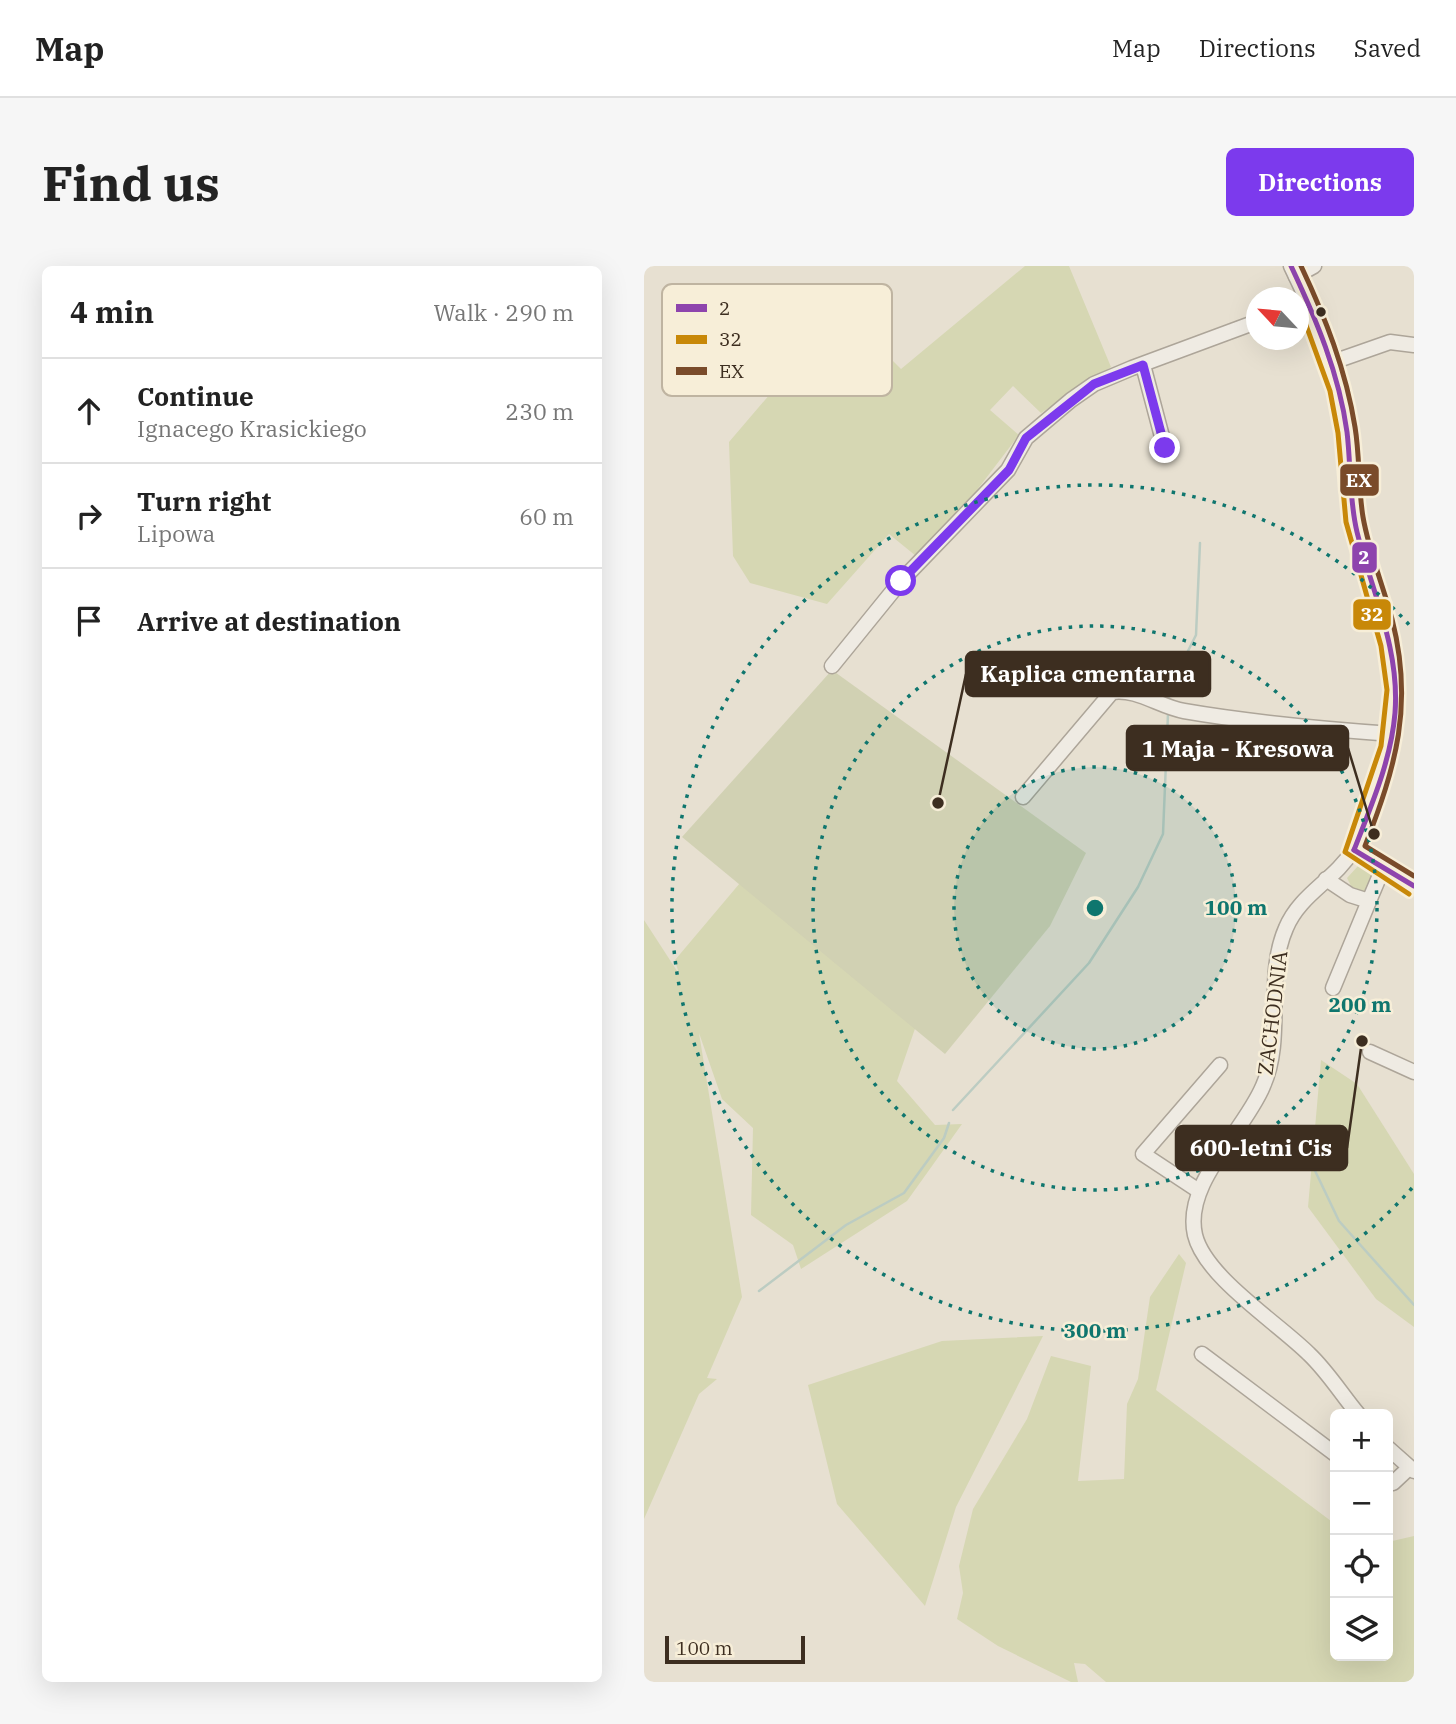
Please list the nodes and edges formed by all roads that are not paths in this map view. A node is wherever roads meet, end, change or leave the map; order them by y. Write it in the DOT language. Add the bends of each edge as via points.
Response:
graph roads {
  1 [pos="1314,266"];
  2 [pos="1294,271"];
  3 [pos="1309,317"];
  4 [pos="1246,326"];
  5 [pos="1414,345"];
  6 [pos="1330,363"];
  7 [pos="1143,365"];
  8 [pos="1165,448"];
  9 [pos="832,666"];
  10 [pos="1392,734"];
  11 [pos="1023,797"];
  12 [pos="1354,850"];
  13 [pos="1383,868"];
  14 [pos="1326,879"];
  15 [pos="1414,887"];
  16 [pos="1369,901"];
  17 [pos="1333,988"];
  18 [pos="1370,1052"];
  19 [pos="1220,1065"];
  20 [pos="1414,1072"];
  21 [pos="1199,1191"];
  22 [pos="1202,1354"];
  23 [pos="1355,1409"];
  24 [pos="1330,1450"];
  25 [pos="1393,1452"];
  26 [pos="1412,1469"];
  27 [pos="1393,1483"];
  1 -- 2 [label="street"];
  3 -- 6 [label="street"];
  4 -- 7 [label="street"];
  5 -- 6 [label="street" via="1390,342"];
  6 -- 10 [label="street" via="1346,424 1357,531 1390,644 1396,698"];
  7 -- 8 [label="street"];
  7 -- 9 [label="street" via="1094,384 1026,438 1009,470 901,581"];
  10 -- 11 [label="street" via="1297,728 1180,710 1123,690 1112,692"];
  10 -- 12 [label="street" via="1385,769"];
  12 -- 13 [label="street"];
  12 -- 14 [label="street, ZACHODNIA"];
  13 -- 15 [label="street"];
  13 -- 16 [label="street"];
  14 -- 16 [label="street"];
  14 -- 21 [label="street, ZACHODNIA" via="1297,908 1280,944 1266,1080 1252,1110"];
  16 -- 17 [label="street"];
  18 -- 20 [label="street"];
  19 -- 21 [label="street" via="1143,1154"];
  21 -- 23 [label="street, ZACHODNIA" via="1194,1231 1214,1271 1312,1357"];
  22 -- 24 [label="street"];
  25 -- 26 [label="street"];
  26 -- 27 [label="street"];
}
